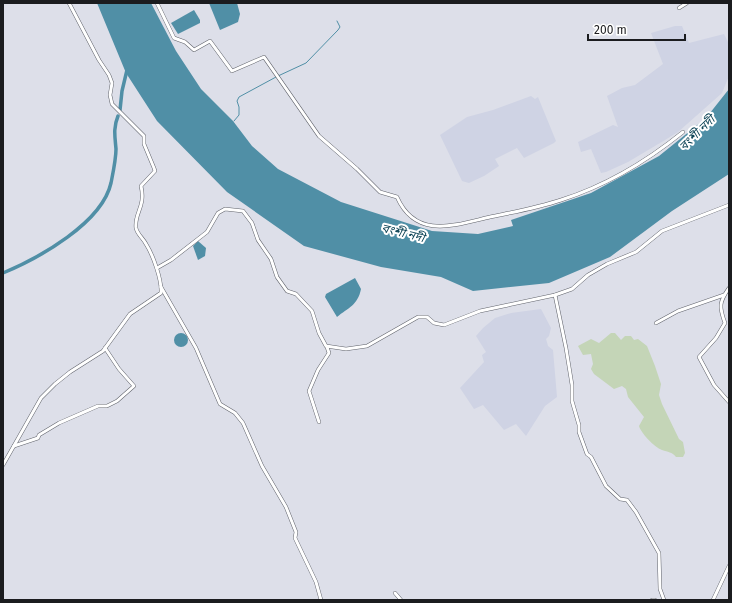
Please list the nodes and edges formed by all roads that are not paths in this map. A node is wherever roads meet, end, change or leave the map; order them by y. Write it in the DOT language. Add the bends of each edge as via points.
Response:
graph roads {
  1 [pos="69,3"];
  2 [pos="157,3"];
  3 [pos="687,3"];
  4 [pos="678,8"];
  5 [pos="683,132"];
  6 [pos="729,205"];
  7 [pos="157,268"];
  8 [pos="162,287"];
  9 [pos="729,288"];
  10 [pos="555,295"];
  11 [pos="724,295"];
  12 [pos="656,323"];
  13 [pos="327,347"];
  14 [pos="106,348"];
  15 [pos="729,402"];
  16 [pos="319,422"];
  17 [pos="14,446"];
  18 [pos="3,465"];
  19 [pos="729,566"];
  20 [pos="395,593"];
  21 [pos="321,600"];
  22 [pos="400,600"];
  23 [pos="652,600"];
  24 [pos="655,600"];
  25 [pos="664,600"];
  26 [pos="713,600"];
  1 -- 7 [label="street" via="109,75 112,83 112,104 144,136 144,144 155,171 141,186 143,203 136,218 136,229"];
  2 -- 5 [label="street" via="174,38 185,42 194,50 210,41 232,71 264,57 318,136 380,192 397,197 407,214 422,224 457,226 563,200 612,179 660,151"];
  3 -- 4 [label="street"];
  6 -- 10 [label="street" via="662,231 636,252 607,264 572,289"];
  7 -- 8 [label="street"];
  7 -- 13 [label="street" via="207,232 218,213 225,210 243,211 271,259 277,277 287,291 296,294 312,311"];
  8 -- 14 [label="street" via="161,293 130,314"];
  8 -- 21 [label="street" via="196,348 220,404 235,413 243,423 262,466 286,507 296,532 295,538 316,582"];
  9 -- 11 [label="street"];
  10 -- 13 [label="street" via="480,311 444,325 434,323 427,317 418,317 367,346 346,349"];
  10 -- 25 [label="street" via="579,432 587,454 606,486 620,499 627,500 658,553 660,589"];
  11 -- 12 [label="street" via="678,311"];
  11 -- 15 [label="street" via="720,310 725,323 699,357 714,385"];
  13 -- 16 [label="street" via="329,353 309,391"];
  14 -- 17 [label="street" via="48,390"];
  14 -- 17 [label="street" via="134,386 117,401 106,406 98,406 59,423 38,438"];
  17 -- 18 [label="street"];
  19 -- 26 [label="street"];
  20 -- 22 [label="street"];
  23 -- 24 [label="street"];
}
